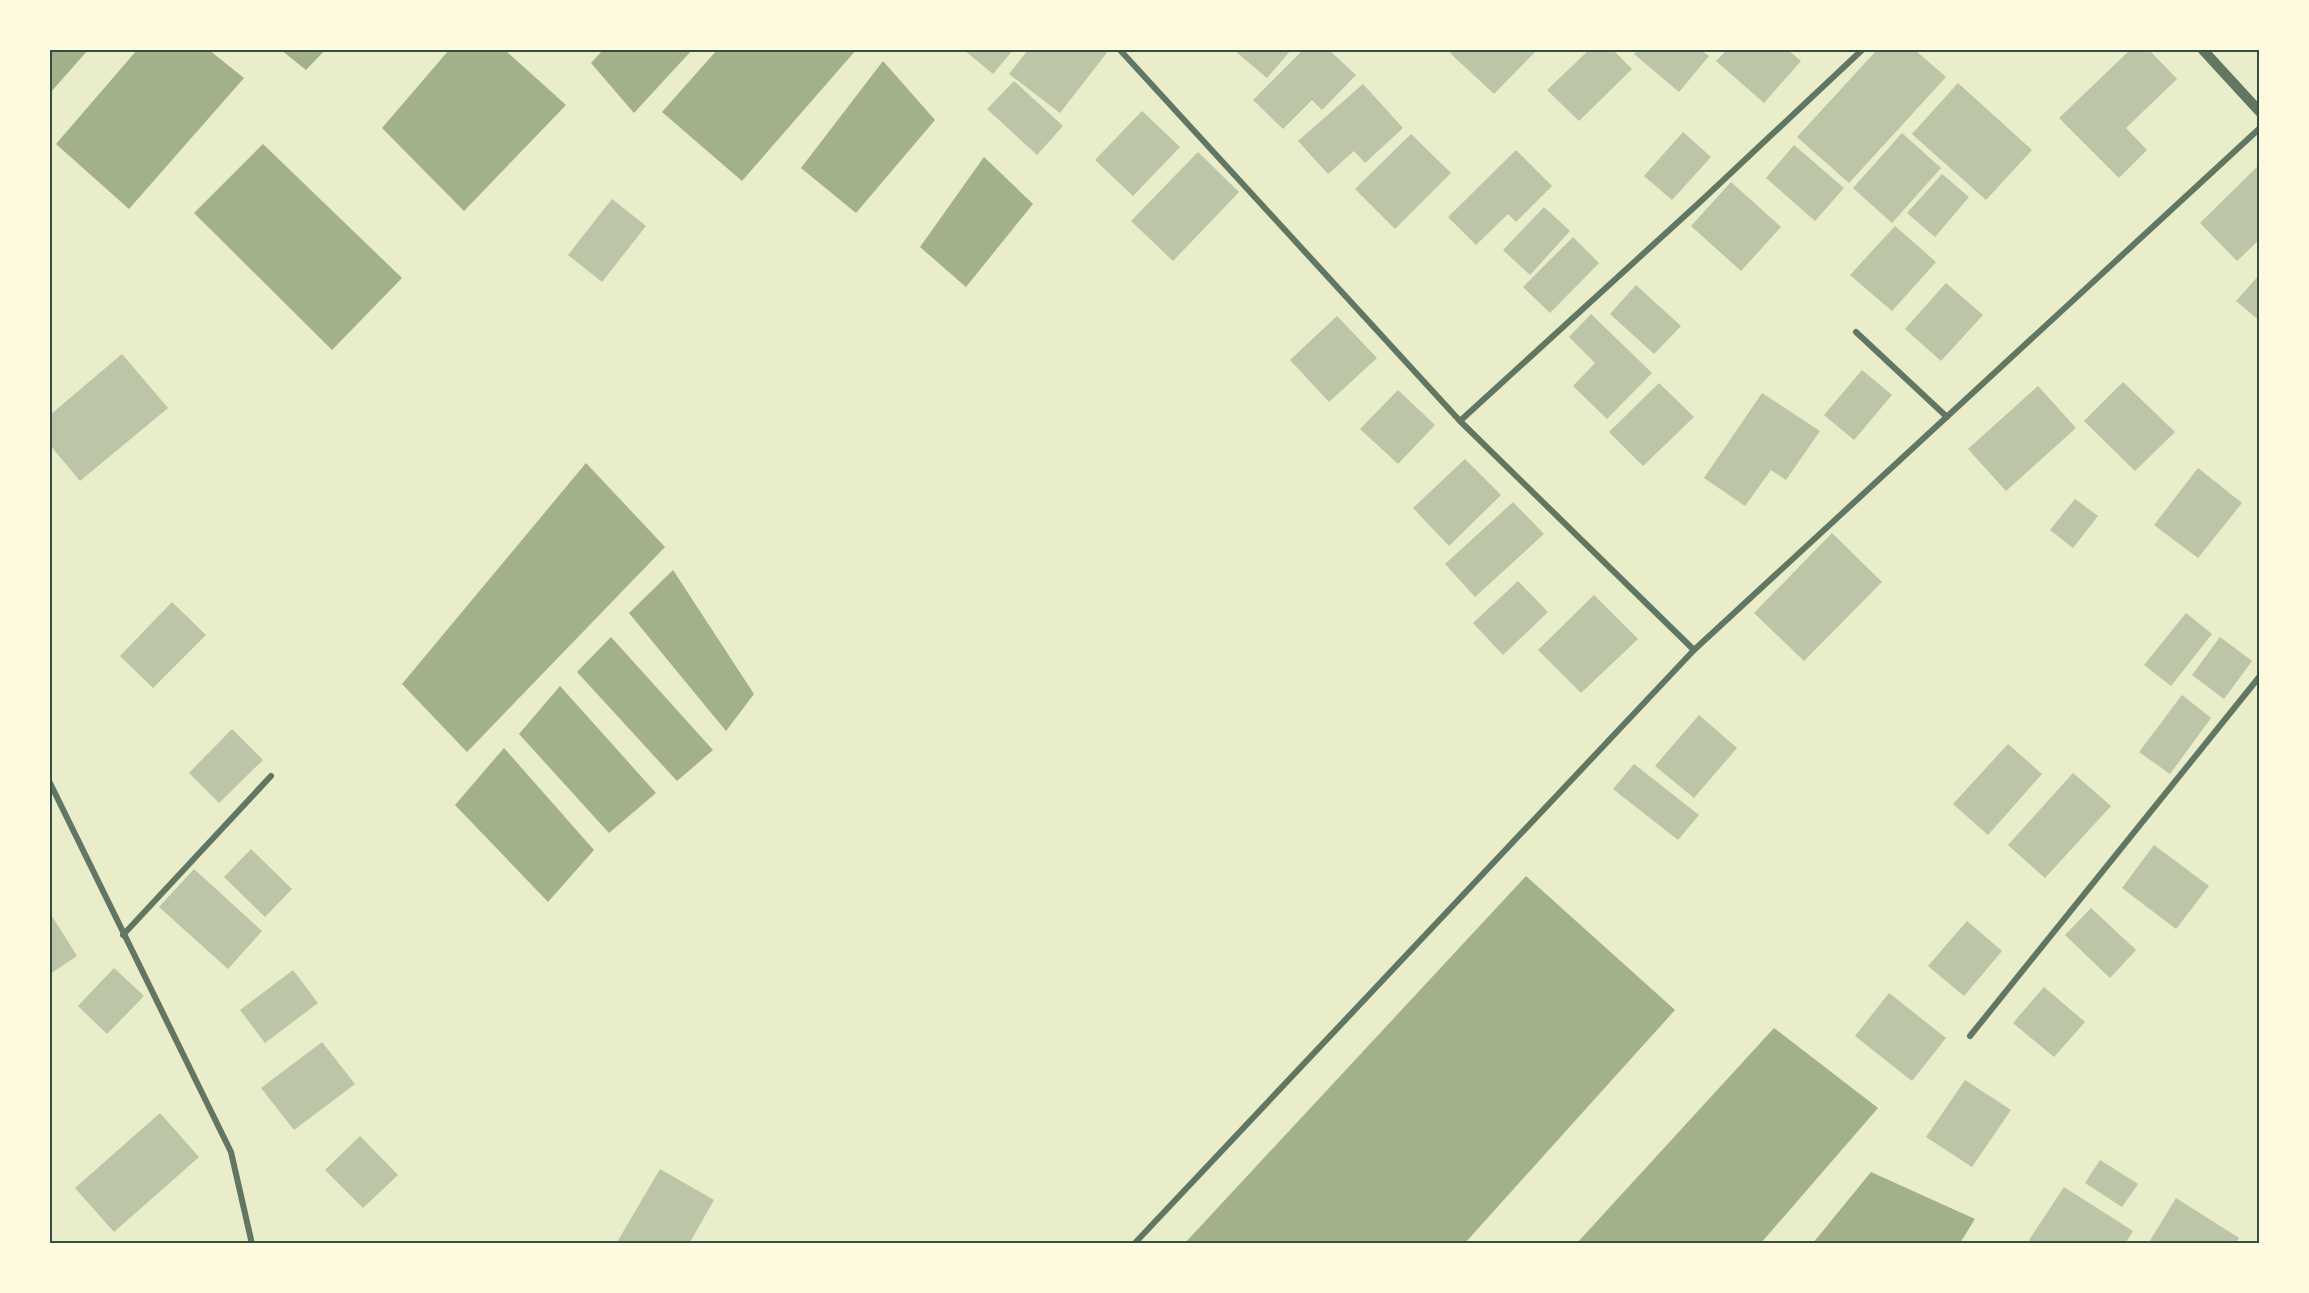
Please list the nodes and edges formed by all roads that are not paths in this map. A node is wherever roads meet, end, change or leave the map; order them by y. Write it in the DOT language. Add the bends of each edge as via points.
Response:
graph roads {
  1 [pos="1120,50"];
  2 [pos="1862,50"];
  3 [pos="2203,50"];
  4 [pos="2259,112"];
  5 [pos="2259,128"];
  6 [pos="1856,332"];
  7 [pos="1947,417"];
  8 [pos="1460,421"];
  9 [pos="1694,650"];
  10 [pos="2259,676"];
  11 [pos="271,776"];
  12 [pos="50,783"];
  13 [pos="123,935"];
  14 [pos="1970,1036"];
  15 [pos="252,1244"];
  16 [pos="1134,1244"];
  1 -- 8 [label="street"];
  2 -- 8 [label="street"];
  3 -- 4 [label="street"];
  5 -- 7 [label="street"];
  6 -- 7 [label="street"];
  7 -- 9 [label="street"];
  8 -- 9 [label="street"];
  9 -- 16 [label="street"];
  10 -- 14 [label="street"];
  11 -- 13 [label="street"];
  12 -- 13 [label="street"];
  13 -- 15 [label="street" via="231,1152"];
}
